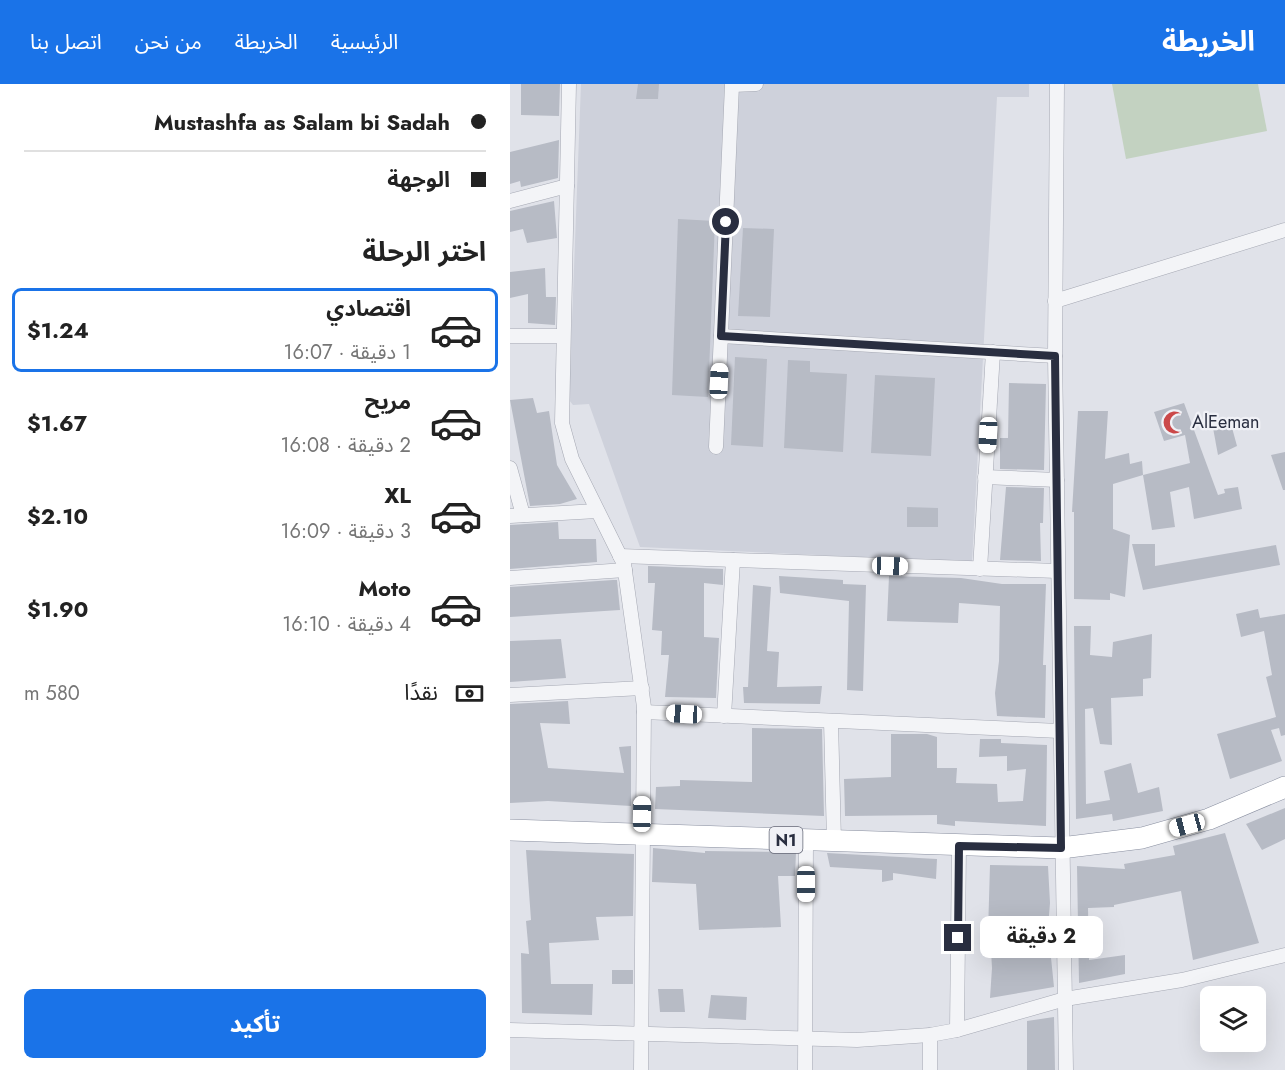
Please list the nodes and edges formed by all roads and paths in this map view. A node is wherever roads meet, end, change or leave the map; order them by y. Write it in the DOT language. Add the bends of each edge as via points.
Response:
graph roads {
  1 [pos="569,84"];
  2 [pos="756,84"];
  3 [pos="1057,84"];
  4 [pos="567,186"];
  5 [pos="510,201"];
  6 [pos="1285,230"];
  7 [pos="1055,302"];
  8 [pos="510,336"];
  9 [pos="562,336"];
  10 [pos="721,336"];
  11 [pos="993,352"];
  12 [pos="1055,356"];
  13 [pos="716,447"];
  14 [pos="510,468"];
  15 [pos="985,477"];
  16 [pos="1057,480"];
  17 [pos="597,511"];
  18 [pos="516,516"];
  19 [pos="620,556"];
  20 [pos="733,560"];
  21 [pos="980,569"];
  22 [pos="625,570"];
  23 [pos="1057,571"];
  24 [pos="510,578"];
  25 [pos="642,688"];
  26 [pos="510,695"];
  27 [pos="644,712"];
  28 [pos="724,716"];
  29 [pos="831,721"];
  30 [pos="1059,731"];
  31 [pos="1285,786"];
  32 [pos="510,830"];
  33 [pos="642,835"];
  34 [pos="806,840"];
  35 [pos="834,841"];
  36 [pos="959,846"];
  37 [pos="1061,848"];
  38 [pos="1285,955"];
  39 [pos="1065,999"];
  40 [pos="510,1030"];
  41 [pos="957,1030"];
  42 [pos="641,1035"];
  43 [pos="930,1035"];
  44 [pos="806,1039"];
  45 [pos="641,1070"];
  46 [pos="805,1070"];
  47 [pos="930,1070"];
  48 [pos="1066,1070"];
  1 -- 4 [label="street"];
  2 -- 10 [label="street" via="732,85"];
  3 -- 7 [label="street"];
  4 -- 5 [label="street"];
  4 -- 9 [label="street"];
  6 -- 7 [label="street"];
  7 -- 12 [label="street"];
  8 -- 9 [label="street"];
  9 -- 17 [label="street" via="564,436"];
  10 -- 11 [label="street"];
  10 -- 13 [label="street"];
  11 -- 12 [label="street"];
  11 -- 15 [label="street"];
  12 -- 16 [label="street"];
  14 -- 18 [label="street"];
  15 -- 16 [label="street"];
  15 -- 21 [label="street"];
  16 -- 23 [label="street"];
  17 -- 18 [label="street"];
  17 -- 19 [label="street"];
  19 -- 20 [label="street"];
  19 -- 22 [label="street"];
  20 -- 21 [label="street"];
  20 -- 28 [label="street"];
  21 -- 23 [label="street"];
  22 -- 24 [label="street"];
  22 -- 25 [label="street"];
  23 -- 30 [label="street"];
  25 -- 26 [label="street"];
  25 -- 27 [label="street"];
  27 -- 28 [label="street"];
  27 -- 33 [label="street"];
  28 -- 29 [label="street"];
  29 -- 30 [label="street"];
  29 -- 35 [label="street"];
  30 -- 37 [label="street"];
  31 -- 37 [label="highway, N1" via="1209,819 1142,837"];
  32 -- 33 [label="highway, N1"];
  33 -- 34 [label="highway, N1"];
  33 -- 42 [label="street"];
  34 -- 35 [label="highway, N1"];
  34 -- 44 [label="street"];
  35 -- 36 [label="highway, N1"];
  36 -- 37 [label="highway, N1"];
  36 -- 41 [label="street"];
  37 -- 39 [label="street"];
  38 -- 39 [label="street" via="1182,980"];
  39 -- 41 [label="street"];
  39 -- 48 [label="street"];
  40 -- 42 [label="street"];
  41 -- 43 [label="street"];
  42 -- 44 [label="street"];
  42 -- 45 [label="street"];
  43 -- 44 [label="street"];
  43 -- 47 [label="street"];
  44 -- 46 [label="street"];
}
